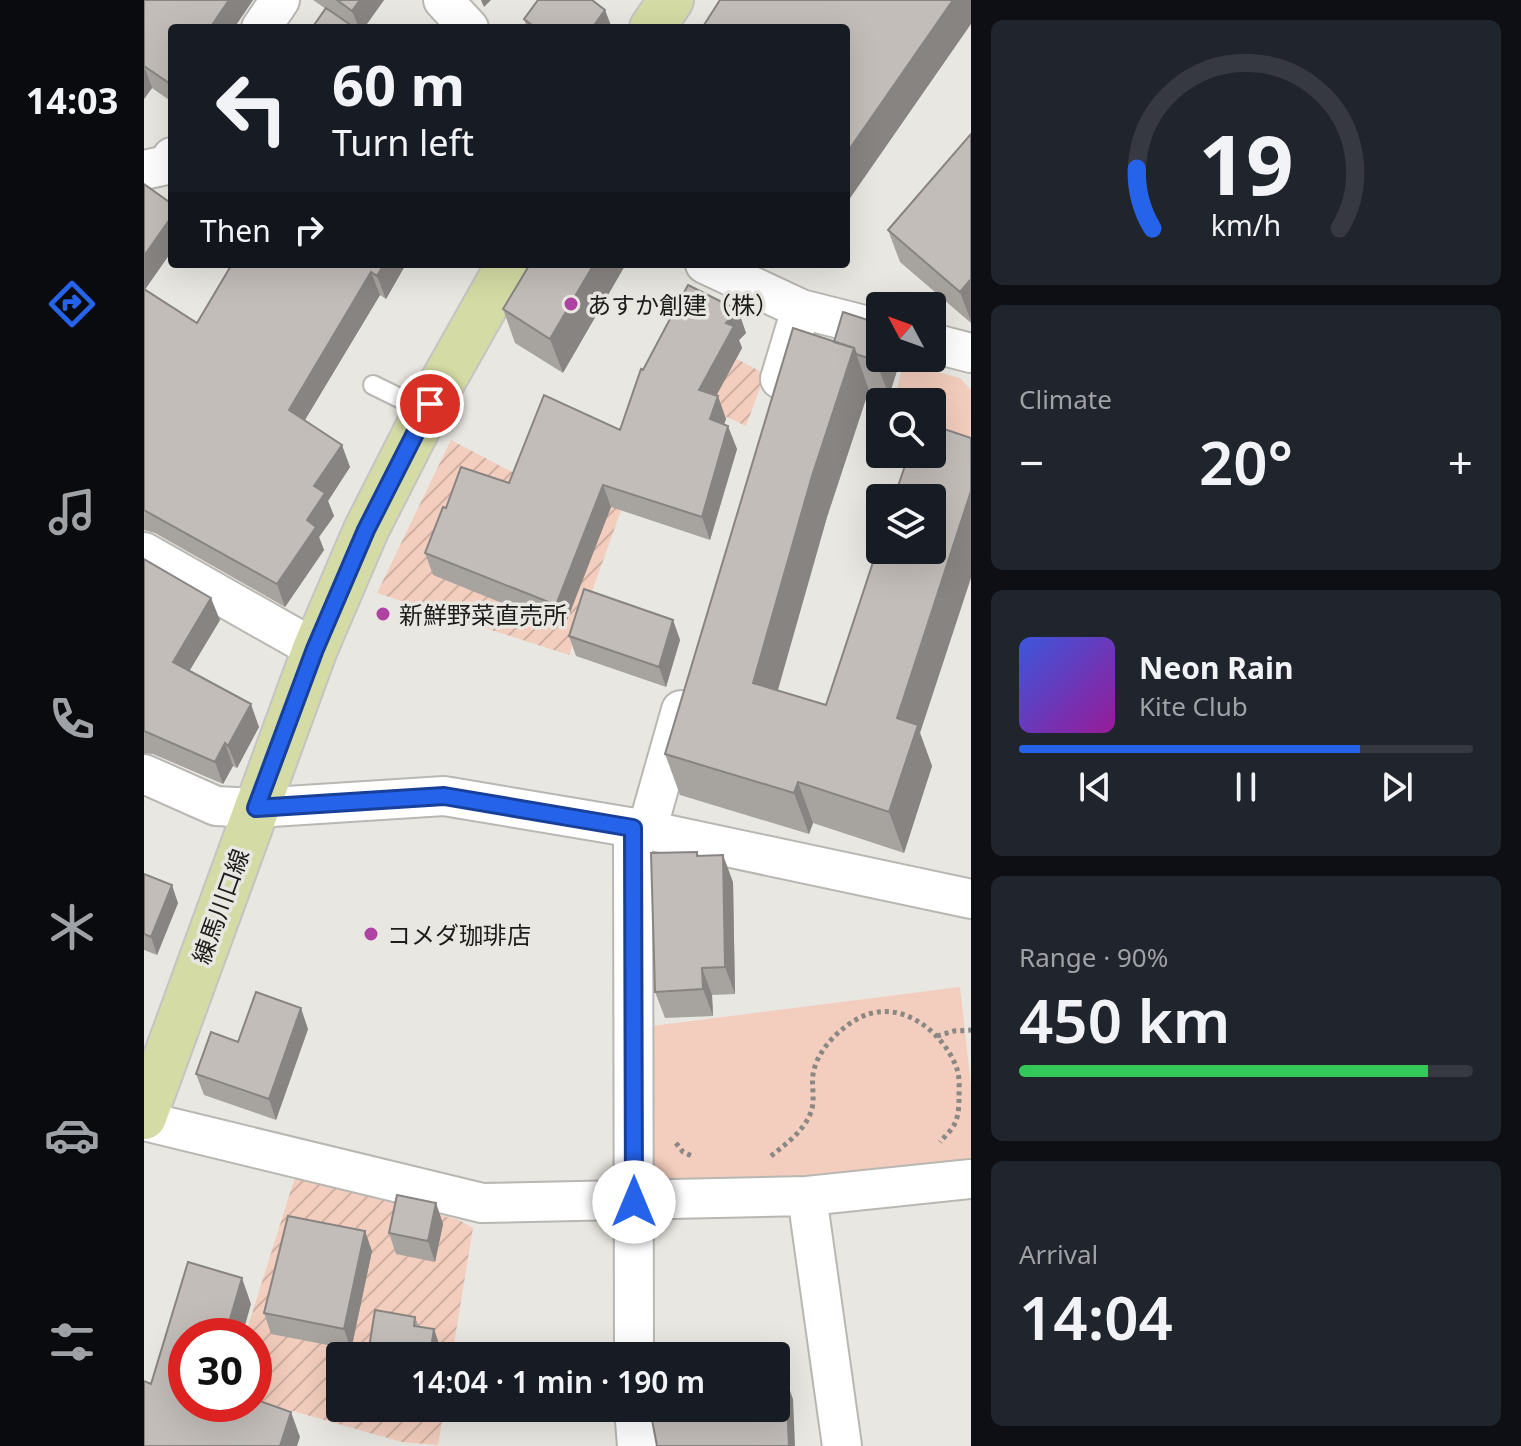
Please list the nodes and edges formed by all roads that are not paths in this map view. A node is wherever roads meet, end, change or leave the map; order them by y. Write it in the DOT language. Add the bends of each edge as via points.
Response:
graph roads {
  1 [pos="280,0"];
  2 [pos="443,0"];
  3 [pos="671,0"];
  4 [pos="264,24"];
  5 [pos="465,24"];
  6 [pos="655,24"];
  7 [pos="168,163"];
  8 [pos="144,170"];
  9 [pos="507,268"];
  10 [pos="714,268"];
  11 [pos="801,309"];
  12 [pos="866,325"];
  13 [pos="946,347"];
  14 [pos="971,353"];
  15 [pos="373,385"];
  16 [pos="426,411"];
  17 [pos="769,416"];
  18 [pos="144,552"];
  19 [pos="315,649"];
  20 [pos="691,677"];
  21 [pos="144,774"];
  22 [pos="256,808"];
  23 [pos="640,829"];
  24 [pos="971,899"];
  25 [pos="146,1107"];
  26 [pos="971,1179"];
  27 [pos="807,1196"];
  28 [pos="634,1202"];
  29 [pos="634,1342"];
  30 [pos="635,1422"];
  31 [pos="637,1446"];
  32 [pos="842,1446"];
  1 -- 4 [label="street"];
  2 -- 5 [label="street"];
  3 -- 6 [label="main road"];
  7 -- 8 [label="street"];
  9 -- 16 [label="main road, 練馬川口線"];
  10 -- 11 [label="street"];
  11 -- 12 [label="street"];
  11 -- 17 [label="street"];
  13 -- 14 [label="street"];
  15 -- 16 [label="lane"];
  16 -- 19 [label="main road, 練馬川口線" via="366,530"];
  18 -- 19 [label="street"];
  19 -- 22 [label="main road, 練馬川口線"];
  20 -- 23 [label="street"];
  21 -- 22 [label="street" via="216,806"];
  22 -- 23 [label="street" via="444,796"];
  22 -- 25 [label="main road, 練馬川口線"];
  23 -- 24 [label="street"];
  23 -- 28 [label="street"];
  25 -- 28 [label="street" via="482,1203"];
  26 -- 27 [label="street"];
  27 -- 28 [label="street"];
  27 -- 32 [label="street"];
  28 -- 29 [label="street"];
  30 -- 31 [label="street"];
}
